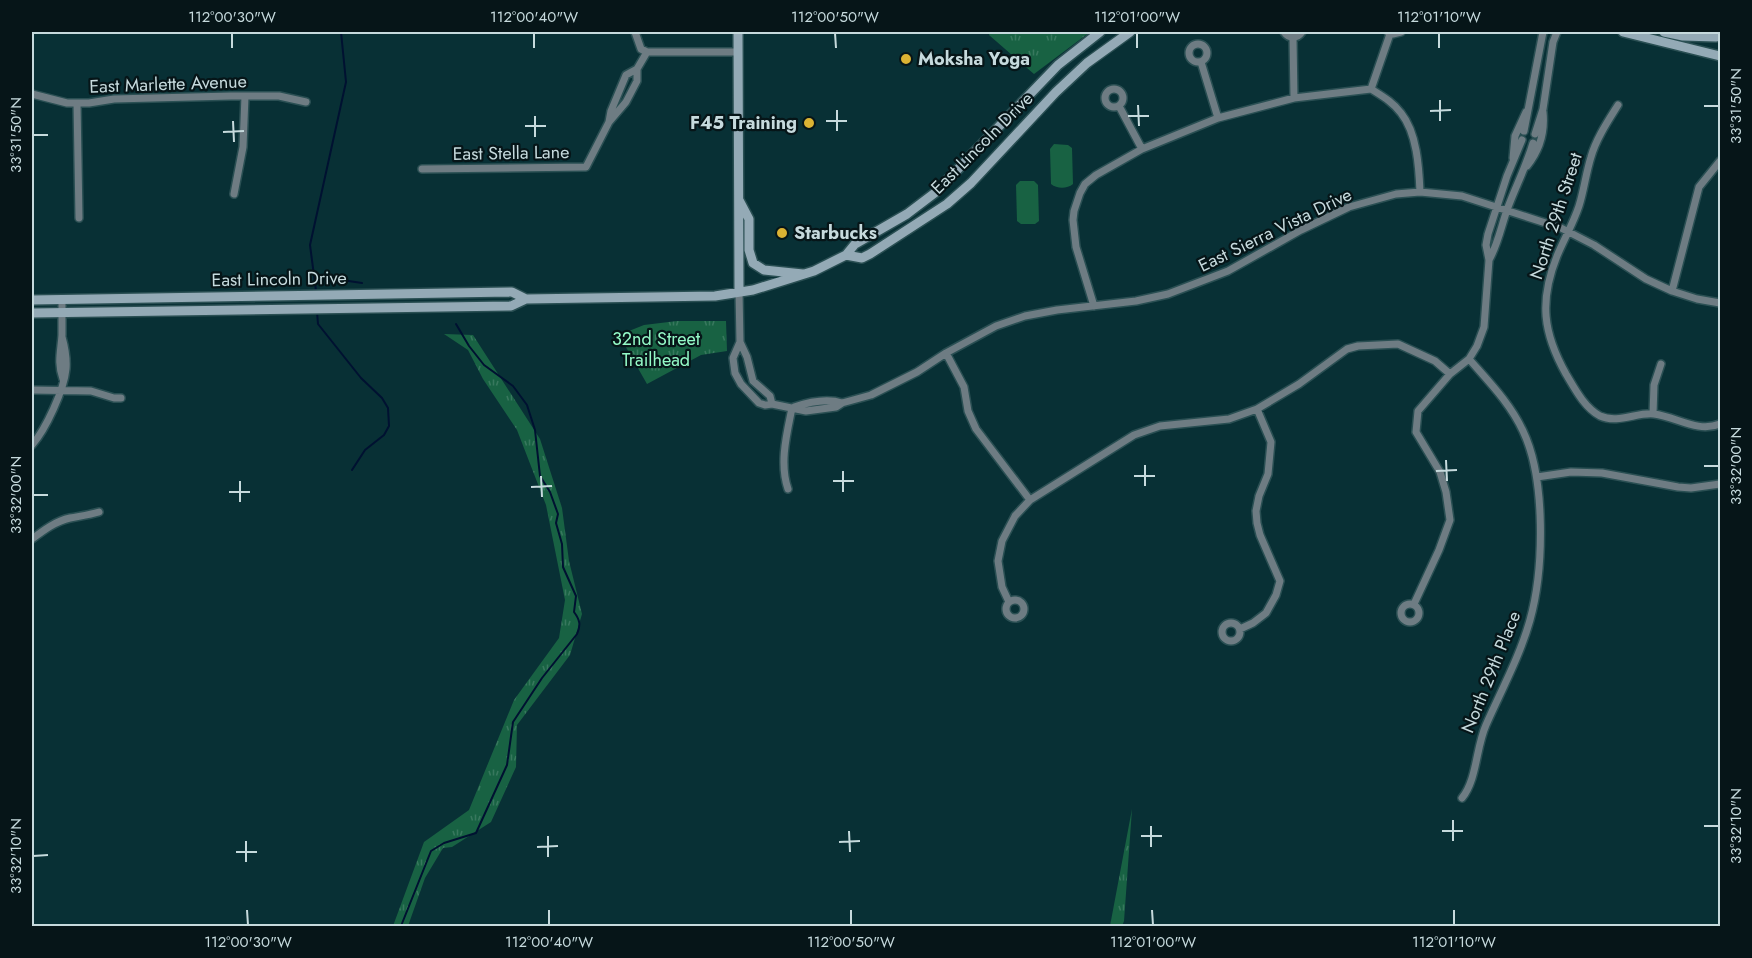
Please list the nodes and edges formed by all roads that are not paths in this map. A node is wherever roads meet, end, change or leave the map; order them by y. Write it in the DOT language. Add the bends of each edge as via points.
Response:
graph roads {
  1 [pos="635,32"];
  2 [pos="738,32"];
  3 [pos="1100,32"];
  4 [pos="1130,32"];
  5 [pos="1284,32"];
  6 [pos="1302,32"];
  7 [pos="1401,32"];
  8 [pos="1543,32"];
  9 [pos="1557,32"];
  10 [pos="1623,32"];
  11 [pos="1664,32"];
  12 [pos="1693,32"];
  13 [pos="1389,33"];
  14 [pos="1293,38"];
  15 [pos="1718,38"];
  16 [pos="647,52"];
  17 [pos="738,52"];
  18 [pos="1720,56"];
  19 [pos="1201,62"];
  20 [pos="638,69"];
  21 [pos="1371,89"];
  22 [pos="32,94"];
  23 [pos="245,96"];
  24 [pos="1293,98"];
  25 [pos="306,102"];
  26 [pos="77,103"];
  27 [pos="1618,105"];
  28 [pos="1119,106"];
  29 [pos="1528,107"];
  30 [pos="1543,109"];
  31 [pos="1218,118"];
  32 [pos="609,122"];
  33 [pos="1524,131"];
  34 [pos="1535,134"];
  35 [pos="1522,141"];
  36 [pos="1533,143"];
  37 [pos="1142,149"];
  38 [pos="1720,161"];
  39 [pos="1512,166"];
  40 [pos="422,169"];
  41 [pos="1524,170"];
  42 [pos="1419,192"];
  43 [pos="234,195"];
  44 [pos="738,198"];
  45 [pos="1497,206"];
  46 [pos="1507,210"];
  47 [pos="79,218"];
  48 [pos="1570,232"];
  49 [pos="846,255"];
  50 [pos="1489,260"];
  51 [pos="805,274"];
  52 [pos="1672,291"];
  53 [pos="739,292"];
  54 [pos="338,295"];
  55 [pos="62,299"];
  56 [pos="526,299"];
  57 [pos="32,300"];
  58 [pos="1720,303"];
  59 [pos="1094,306"];
  60 [pos="338,308"];
  61 [pos="32,313"];
  62 [pos="62,313"];
  63 [pos="740,342"];
  64 [pos="946,353"];
  65 [pos="1469,359"];
  66 [pos="1661,364"];
  67 [pos="1450,374"];
  68 [pos="758,386"];
  69 [pos="32,390"];
  70 [pos="60,391"];
  71 [pos="750,394"];
  72 [pos="121,398"];
  73 [pos="772,404"];
  74 [pos="792,408"];
  75 [pos="1257,410"];
  76 [pos="1653,414"];
  77 [pos="1720,424"];
  78 [pos="32,445"];
  79 [pos="1537,477"];
  80 [pos="1720,484"];
  81 [pos="788,489"];
  82 [pos="1030,500"];
  83 [pos="99,512"];
  84 [pos="32,539"];
  85 [pos="1009,602"];
  86 [pos="1414,604"];
  87 [pos="1240,629"];
  88 [pos="1462,798"];
  1 -- 16 [label="street" via="641,49"];
  2 -- 17 [label="main road"];
  3 -- 49 [label="main road, East Lincoln Drive" via="1058,65 936,192 855,244"];
  4 -- 49 [label="main road, East Lincoln Drive" via="1087,63 1056,92 947,204 870,254 862,258"];
  5 -- 14 [label="street"];
  6 -- 14 [label="street"];
  7 -- 13 [label="street"];
  8 -- 29 [label="street"];
  9 -- 30 [label="street"];
  10 -- 18 [label="main road"];
  11 -- 15 [label="main road"];
  12 -- 15 [label="main road"];
  13 -- 21 [label="street"];
  14 -- 24 [label="street"];
  16 -- 17 [label="street"];
  16 -- 20 [label="street, East Stella Lane"];
  17 -- 44 [label="main road"];
  19 -- 31 [label="street"];
  20 -- 32 [label="street, East Stella Lane" via="638,81"];
  20 -- 32 [label="street, East Stella Lane" via="626,75"];
  21 -- 24 [label="street"];
  21 -- 42 [label="street" via="1391,102 1409,128"];
  22 -- 26 [label="street, East Marlette Avenue"];
  23 -- 25 [label="street, East Marlette Avenue" via="279,96"];
  23 -- 26 [label="street, East Marlette Avenue"];
  23 -- 43 [label="street" via="243,147"];
  24 -- 31 [label="street"];
  26 -- 47 [label="street"];
  27 -- 48 [label="street, North 29th Street" via="1591,156"];
  28 -- 37 [label="street"];
  29 -- 33 [label="street"];
  29 -- 39 [label="street" via="1515,136"];
  30 -- 34 [label="street"];
  30 -- 41 [label="street" via="1540,144"];
  31 -- 37 [label="street"];
  32 -- 40 [label="street, East Stella Lane" via="586,167"];
  35 -- 39 [label="street"];
  36 -- 41 [label="street"];
  37 -- 59 [label="street" via="1096,175 1085,184 1076,202 1074,233"];
  38 -- 52 [label="street" via="1699,187"];
  39 -- 45 [label="street"];
  41 -- 46 [label="street"];
  42 -- 45 [label="street, East Sierra Vista Drive" via="1462,196"];
  42 -- 59 [label="street, East Sierra Vista Drive" via="1349,207 1228,271 1191,286 1136,301"];
  44 -- 51 [label="main road" via="749,219 753,263 764,270"];
  44 -- 53 [label="main road"];
  45 -- 46 [label="street, East Sierra Vista Drive"];
  45 -- 50 [label="street" via="1486,245"];
  46 -- 48 [label="street, East Sierra Vista Drive"];
  46 -- 50 [label="street"];
  48 -- 52 [label="street, East Sierra Vista Drive"];
  48 -- 76 [label="street, North 29th Street" via="1549,280 1546,320 1550,341 1589,408 1602,417 1616,419"];
  49 -- 51 [label="main road, East Lincoln Drive"];
  50 -- 65 [label="street" via="1484,327"];
  51 -- 53 [label="main road, East Lincoln Drive"];
  52 -- 58 [label="street, East Sierra Vista Drive"];
  53 -- 56 [label="main road, East Lincoln Drive"];
  53 -- 63 [label="street"];
  54 -- 55 [label="main road, East Lincoln Drive"];
  54 -- 56 [label="main road, East Lincoln Drive" via="512,292"];
  54 -- 60 [label="main road"];
  55 -- 57 [label="main road, East Lincoln Drive"];
  55 -- 62 [label="street"];
  56 -- 60 [label="main road, East Lincoln Drive" via="512,306"];
  59 -- 64 [label="street, East Sierra Vista Drive" via="1025,316 996,326"];
  60 -- 62 [label="main road, East Lincoln Drive"];
  61 -- 62 [label="main road, East Lincoln Drive"];
  62 -- 70 [label="street" via="58,351 63,380"];
  63 -- 68 [label="street"];
  63 -- 71 [label="street" via="733,358 735,373"];
  64 -- 74 [label="street, East Sierra Vista Drive" via="871,395 842,403 834,400"];
  64 -- 82 [label="street" via="964,387 976,429"];
  65 -- 67 [label="street"];
  65 -- 79 [label="street, North 29th Place" via="1509,406 1524,434"];
  66 -- 76 [label="street" via="1654,385"];
  67 -- 75 [label="street" via="1435,361 1398,344 1358,346 1347,349"];
  67 -- 86 [label="street" via="1418,411 1416,432 1440,472 1450,520"];
  68 -- 71 [label="street"];
  68 -- 73 [label="street" via="770,396"];
  69 -- 70 [label="street"];
  70 -- 72 [label="street" via="91,391"];
  70 -- 78 [label="street"];
  71 -- 73 [label="street, East Sierra Vista Drive" via="765,405"];
  73 -- 74 [label="street, East Sierra Vista Drive"];
  74 -- 81 [label="street" via="784,452"];
  75 -- 82 [label="street" via="1229,419 1160,426 1134,435"];
  75 -- 87 [label="street" via="1272,442 1268,474 1256,511 1257,523 1280,580 1266,613"];
  76 -- 77 [label="street" via="1711,428"];
  79 -- 80 [label="street" via="1602,473 1678,487"];
  79 -- 88 [label="street, North 29th Place" via="1540,558 1530,621 1479,741 1473,777"];
  82 -- 85 [label="street" via="1015,516 1002,541 999,575"];
  83 -- 84 [label="street" via="51,525"];
}
